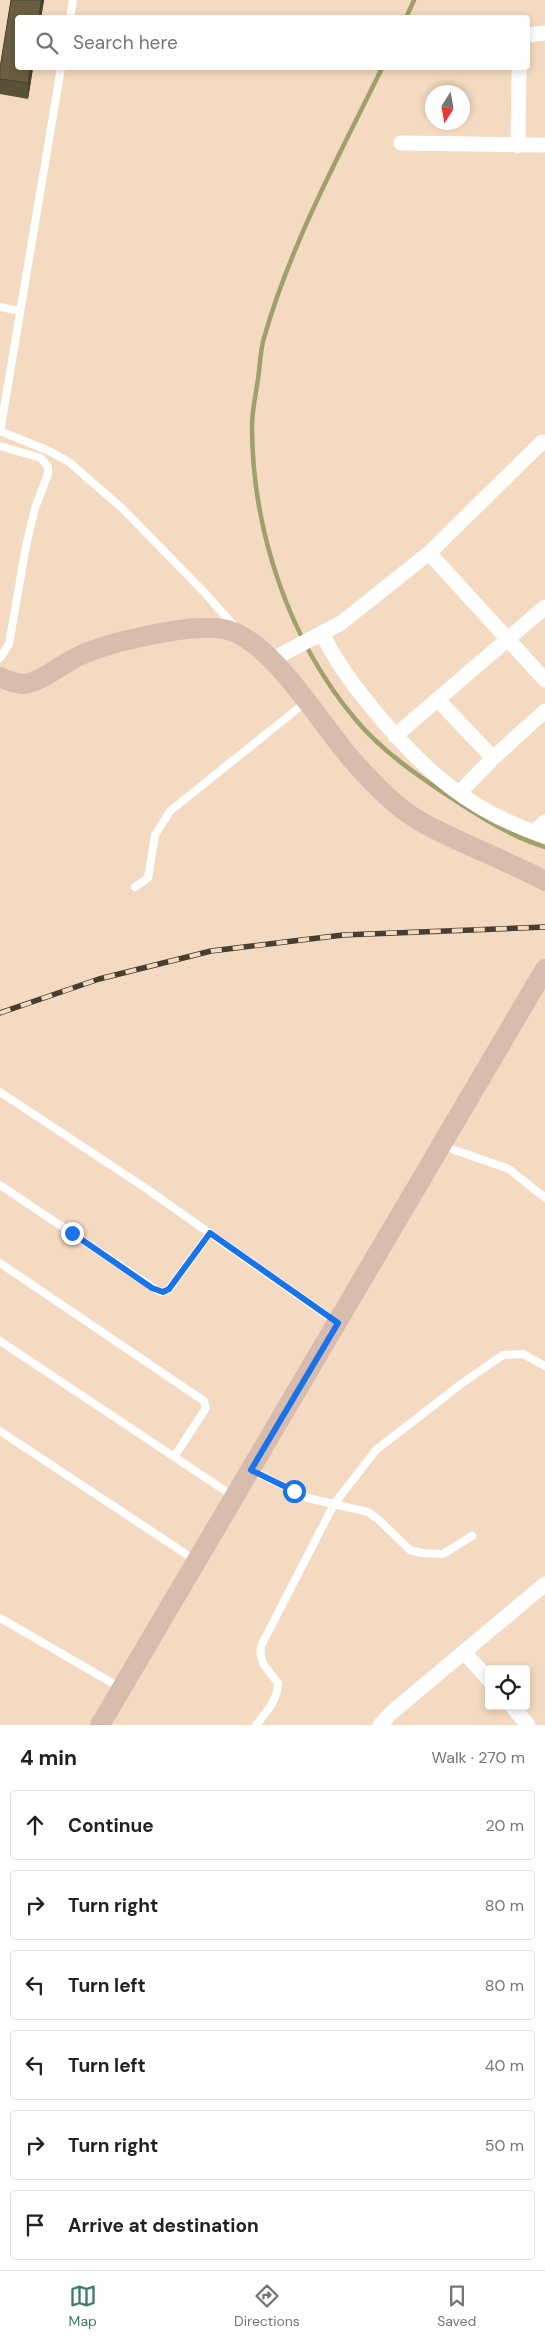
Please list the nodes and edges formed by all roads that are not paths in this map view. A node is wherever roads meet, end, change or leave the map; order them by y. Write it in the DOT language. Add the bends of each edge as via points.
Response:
graph roads {
  1 [pos="73,0"];
  2 [pos="70,15"];
  3 [pos="545,33"];
  4 [pos="530,36"];
  5 [pos="62,70"];
  6 [pos="519,70"];
  7 [pos="401,143"];
  8 [pos="545,145"];
  9 [pos="518,146"];
  10 [pos="0,308"];
  11 [pos="20,311"];
  12 [pos="0,431"];
  13 [pos="542,442"];
  14 [pos="0,446"];
  15 [pos="428,553"];
  16 [pos="545,607"];
  17 [pos="242,635"];
  18 [pos="317,636"];
  19 [pos="508,639"];
  20 [pos="0,658"];
  21 [pos="271,660"];
  22 [pos="0,677"];
  23 [pos="545,680"];
  24 [pos="438,700"];
  25 [pos="306,702"];
  26 [pos="545,711"];
  27 [pos="395,736"];
  28 [pos="493,758"];
  29 [pos="459,793"];
  30 [pos="541,830"];
  31 [pos="545,881"];
  32 [pos="135,887"];
  33 [pos="545,969"];
  34 [pos="0,1092"];
  35 [pos="443,1146"];
  36 [pos="0,1185"];
  37 [pos="545,1198"];
  38 [pos="210,1233"];
  39 [pos="0,1263"];
  40 [pos="338,1323"];
  41 [pos="0,1342"];
  42 [pos="545,1366"];
  43 [pos="0,1431"];
  44 [pos="174,1457"];
  45 [pos="251,1470"];
  46 [pos="235,1497"];
  47 [pos="334,1504"];
  48 [pos="472,1536"];
  49 [pos="197,1561"];
  50 [pos="545,1584"];
  51 [pos="0,1618"];
  52 [pos="464,1652"];
  53 [pos="485,1676"];
  54 [pos="121,1688"];
  55 [pos="515,1710"];
  56 [pos="100,1725"];
  57 [pos="256,1725"];
  58 [pos="380,1725"];
  59 [pos="528,1725"];
  1 -- 2 [label="lane"];
  3 -- 4 [label="street"];
  5 -- 11 [label="lane"];
  6 -- 9 [label="street"];
  7 -- 9 [label="street"];
  8 -- 9 [label="street"];
  10 -- 11 [label="lane"];
  11 -- 12 [label="lane"];
  12 -- 17 [label="lane" via="69,462 123,509"];
  13 -- 15 [label="street"];
  14 -- 20 [label="lane" via="41,458 48,467 48,474 26,546 9,644"];
  15 -- 18 [label="street" via="341,623"];
  15 -- 19 [label="street"];
  16 -- 19 [label="street"];
  17 -- 21 [label="main road"];
  17 -- 22 [label="main road" via="224,629 188,630 106,646 30,683 14,683"];
  18 -- 21 [label="street"];
  18 -- 27 [label="street"];
  19 -- 23 [label="street"];
  19 -- 24 [label="street"];
  21 -- 25 [label="main road"];
  24 -- 27 [label="street"];
  24 -- 28 [label="street"];
  25 -- 31 [label="main road" via="353,762 401,807 424,824"];
  25 -- 32 [label="lane" via="170,811 155,835 148,878"];
  26 -- 28 [label="street"];
  27 -- 29 [label="street" via="424,766"];
  28 -- 29 [label="street"];
  29 -- 30 [label="street" via="490,812"];
  33 -- 35 [label="main road"];
  34 -- 38 [label="lane"];
  35 -- 37 [label="lane" via="509,1169"];
  35 -- 40 [label="main road"];
  36 -- 38 [label="lane" via="158,1291 169,1289"];
  38 -- 40 [label="lane"];
  39 -- 44 [label="lane" via="204,1401 206,1408"];
  40 -- 45 [label="main road"];
  41 -- 44 [label="lane"];
  42 -- 47 [label="lane" via="523,1354 502,1355 376,1450"];
  43 -- 49 [label="lane"];
  44 -- 46 [label="lane"];
  45 -- 46 [label="main road"];
  45 -- 47 [label="lane" via="308,1498"];
  46 -- 49 [label="main road"];
  47 -- 48 [label="lane" via="368,1512 410,1550 422,1553 443,1554"];
  47 -- 57 [label="lane" via="261,1646 263,1665 278,1683 278,1692"];
  49 -- 54 [label="main road"];
  50 -- 52 [label="street"];
  51 -- 54 [label="lane"];
  52 -- 53 [label="street"];
  52 -- 58 [label="street"];
  54 -- 56 [label="main road"];
  55 -- 59 [label="street"];
}
